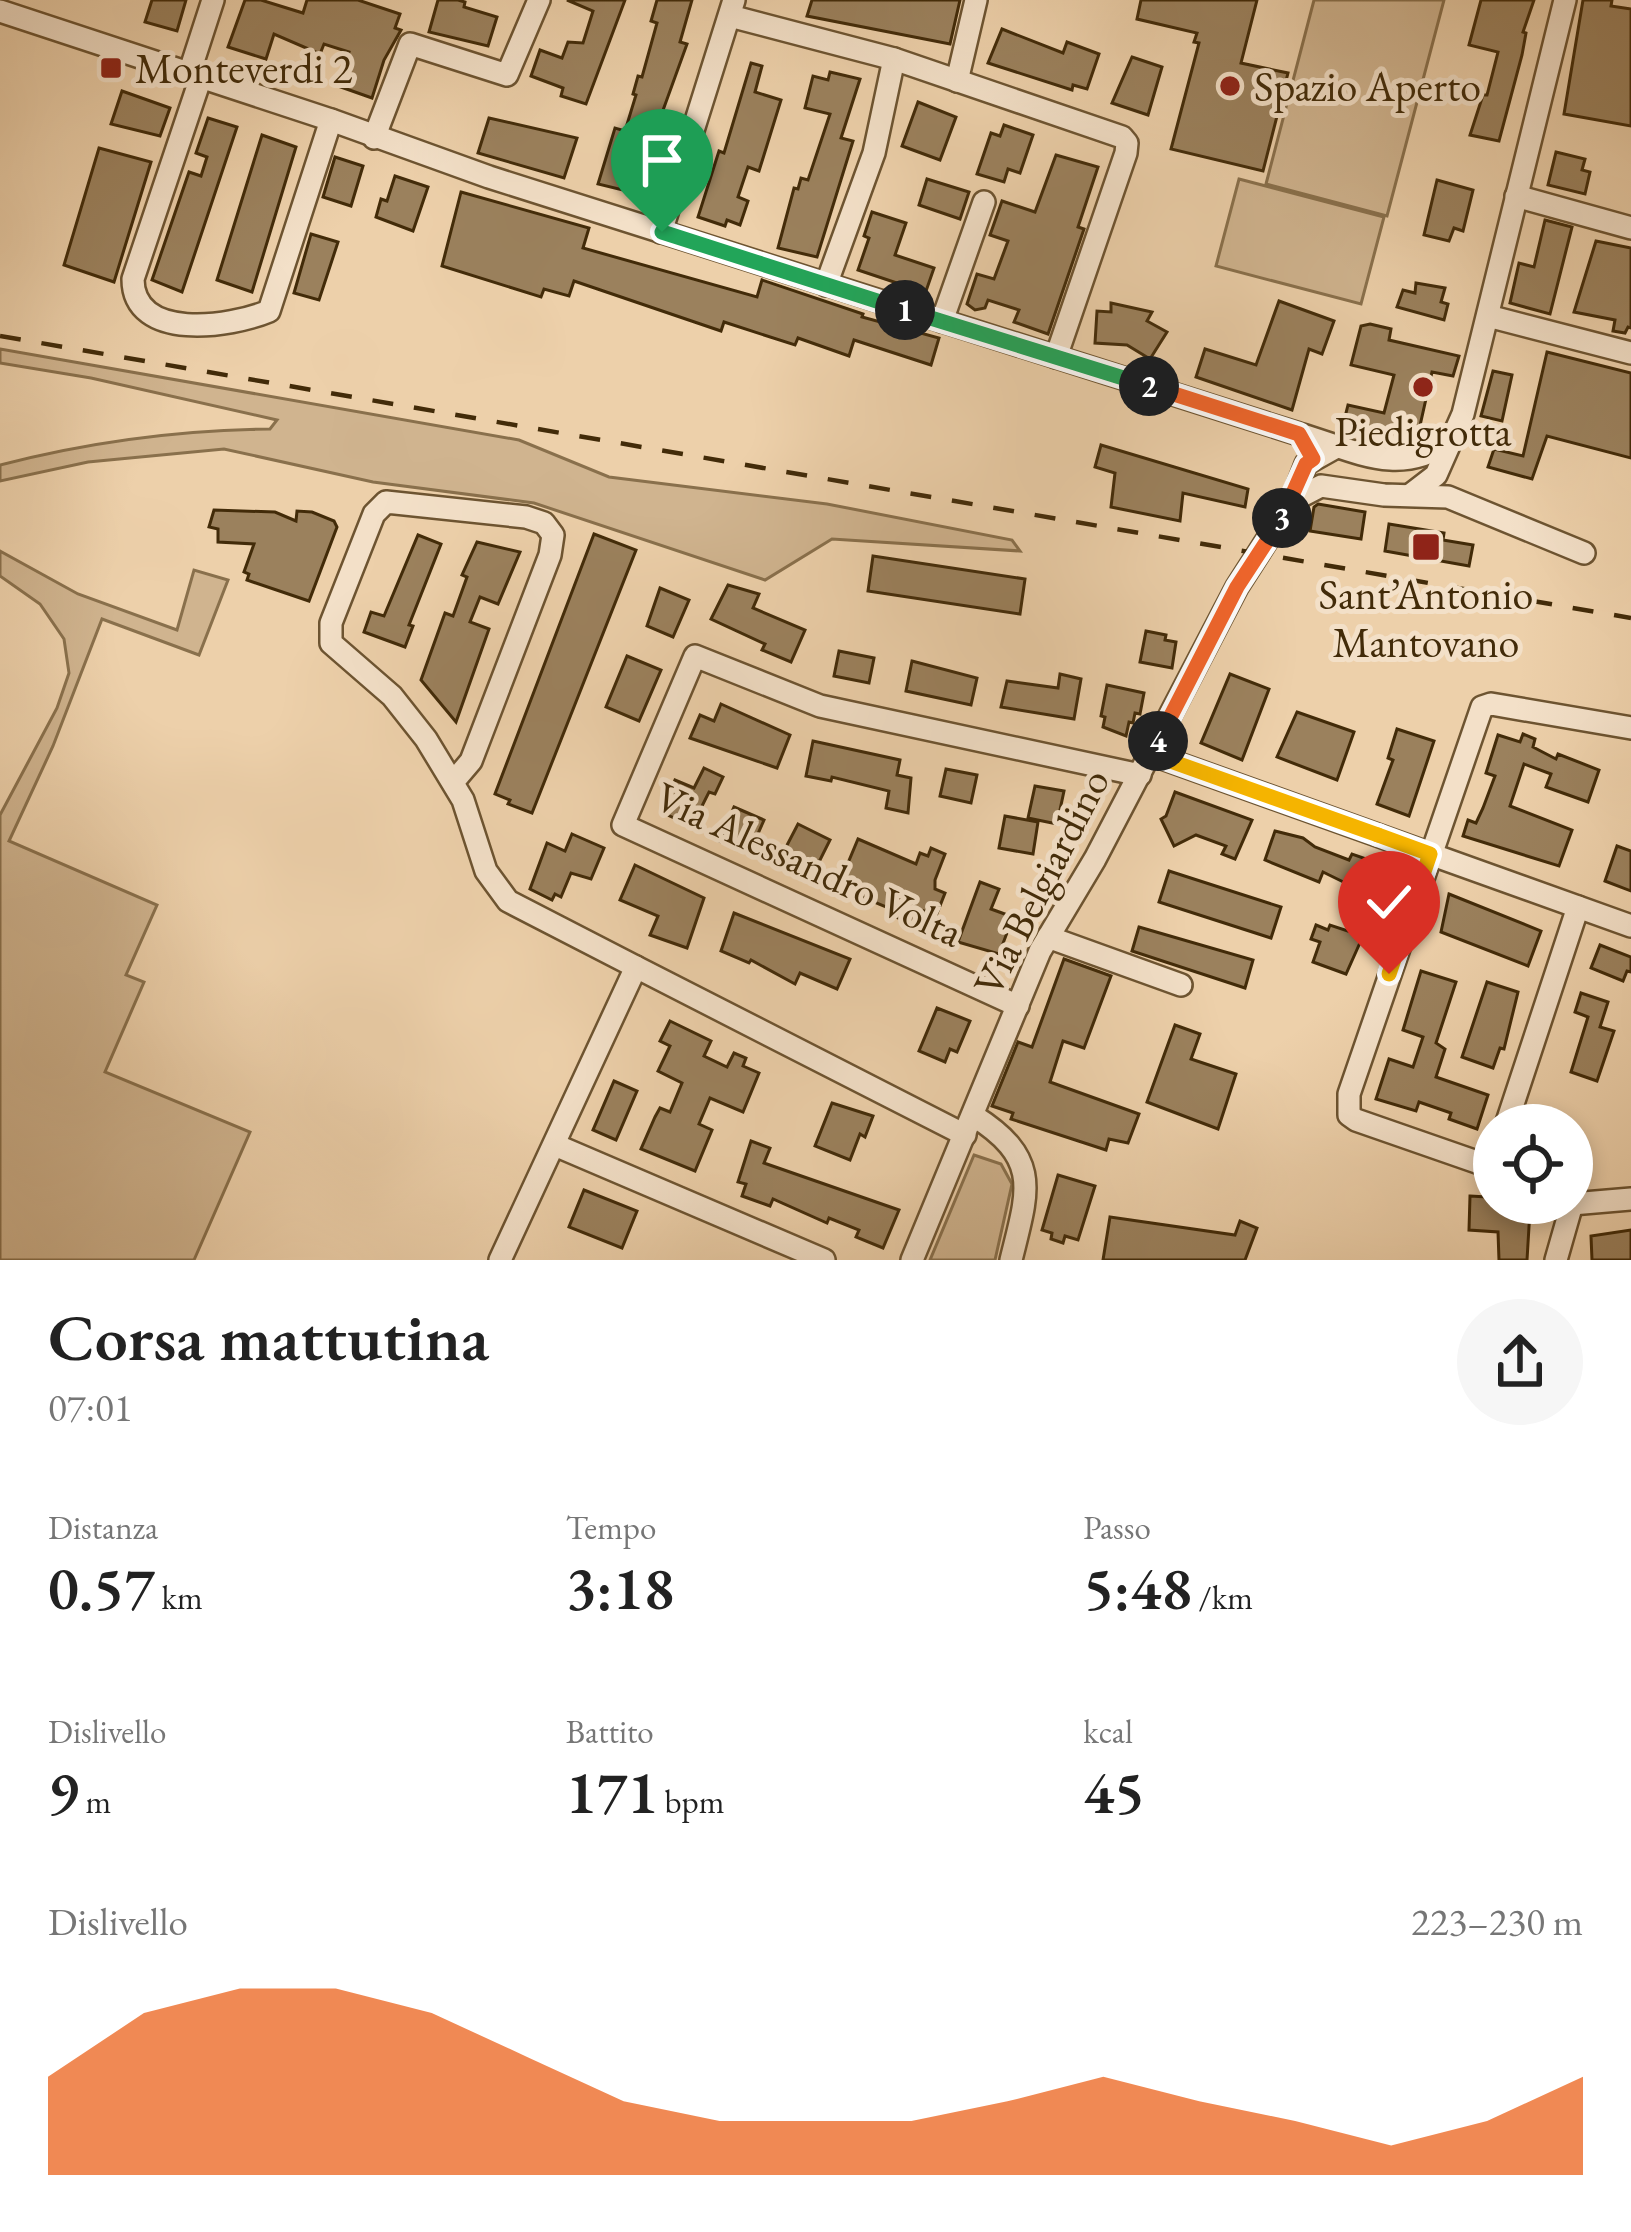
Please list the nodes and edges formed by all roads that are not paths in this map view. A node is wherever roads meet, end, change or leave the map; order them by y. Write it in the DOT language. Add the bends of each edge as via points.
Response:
graph roads {
  1 [pos="213,0"];
  2 [pos="539,0"];
  3 [pos="976,0"];
  4 [pos="1565,0"];
  5 [pos="732,8"];
  6 [pos="0,11"];
  7 [pos="895,59"];
  8 [pos="195,76"];
  9 [pos="957,81"];
  10 [pos="331,120"];
  11 [pos="374,138"];
  12 [pos="1516,196"];
  13 [pos="984,202"];
  14 [pos="1631,228"];
  15 [pos="662,232"];
  16 [pos="826,285"];
  17 [pos="1488,316"];
  18 [pos="942,321"];
  19 [pos="1631,352"];
  20 [pos="1056,357"];
  21 [pos="1299,434"];
  22 [pos="1348,448"];
  23 [pos="1313,459"];
  24 [pos="1396,462"];
  25 [pos="1429,466"];
  26 [pos="1345,487"];
  27 [pos="1384,495"];
  28 [pos="1410,495"];
  29 [pos="1448,496"];
  30 [pos="1292,501"];
  31 [pos="1584,553"];
  32 [pos="1631,728"];
  33 [pos="1146,764"];
  34 [pos="454,782"];
  35 [pos="1430,854"];
  36 [pos="1578,908"];
  37 [pos="1631,926"];
  38 [pos="1048,937"];
  39 [pos="636,967"];
  40 [pos="1181,985"];
  41 [pos="1018,1006"];
  42 [pos="1513,1104"];
  43 [pos="969,1125"];
  44 [pos="555,1144"];
  45 [pos="1473,1159"];
  46 [pos="1631,1199"];
  47 [pos="1593,1200"];
  48 [pos="1564,1224"];
  49 [pos="1016,1258"];
  50 [pos="500,1260"];
  51 [pos="824,1260"];
  52 [pos="912,1260"];
  53 [pos="1556,1260"];
  1 -- 8 [label="street"];
  2 -- 11 [label="street" via="507,75 410,44"];
  3 -- 9 [label="street"];
  4 -- 12 [label="street"];
  5 -- 7 [label="street"];
  5 -- 15 [label="street"];
  6 -- 8 [label="street"];
  7 -- 9 [label="street"];
  7 -- 16 [label="street" via="874,154"];
  8 -- 10 [label="street"];
  8 -- 10 [label="street" via="133,279 150,314 209,327 269,310"];
  9 -- 20 [label="street" via="1127,143"];
  10 -- 11 [label="street"];
  11 -- 15 [label="street"];
  12 -- 14 [label="street"];
  12 -- 17 [label="street"];
  13 -- 18 [label="street"];
  15 -- 16 [label="street"];
  16 -- 18 [label="street"];
  17 -- 19 [label="street"];
  17 -- 25 [label="street" via="1462,414"];
  18 -- 20 [label="street"];
  20 -- 21 [label="street"];
  21 -- 22 [label="street"];
  21 -- 23 [label="street"];
  22 -- 23 [label="street"];
  22 -- 24 [label="street"];
  22 -- 26 [label="street" via="1338,473"];
  23 -- 26 [label="street" via="1324,477"];
  23 -- 30 [label="street, Via Belgiardino"];
  24 -- 25 [label="street"];
  24 -- 27 [label="street" via="1398,478"];
  25 -- 28 [label="street"];
  25 -- 29 [label="street"];
  26 -- 27 [label="street"];
  26 -- 30 [label="street" via="1321,486"];
  27 -- 28 [label="street"];
  28 -- 29 [label="street"];
  29 -- 31 [label="street"];
  30 -- 33 [label="street, Via Belgiardino" via="1237,587"];
  32 -- 35 [label="street" via="1482,707"];
  33 -- 35 [label="street"];
  33 -- 38 [label="street, Via Belgiardino"];
  33 -- 41 [label="street, Via Alessandro Volta" via="820,706 695,656 623,825"];
  34 -- 34 [label="street" via="410,715 328,633 374,514 386,502 526,517 553,535 471,761"];
  34 -- 39 [label="street" via="486,871 508,901"];
  35 -- 36 [label="street"];
  35 -- 45 [label="street" via="1347,1105 1356,1120"];
  36 -- 37 [label="street"];
  36 -- 42 [label="street"];
  38 -- 40 [label="street"];
  38 -- 41 [label="street, Via Belgiardino"];
  39 -- 43 [label="street"];
  39 -- 44 [label="street"];
  41 -- 43 [label="street, Via Belgiardino"];
  43 -- 49 [label="street" via="1008,1140 1023,1162"];
  43 -- 52 [label="street, Via Belgiardino"];
  44 -- 50 [label="street"];
  44 -- 51 [label="street"];
  46 -- 47 [label="street"];
  48 -- 53 [label="street"];
}
